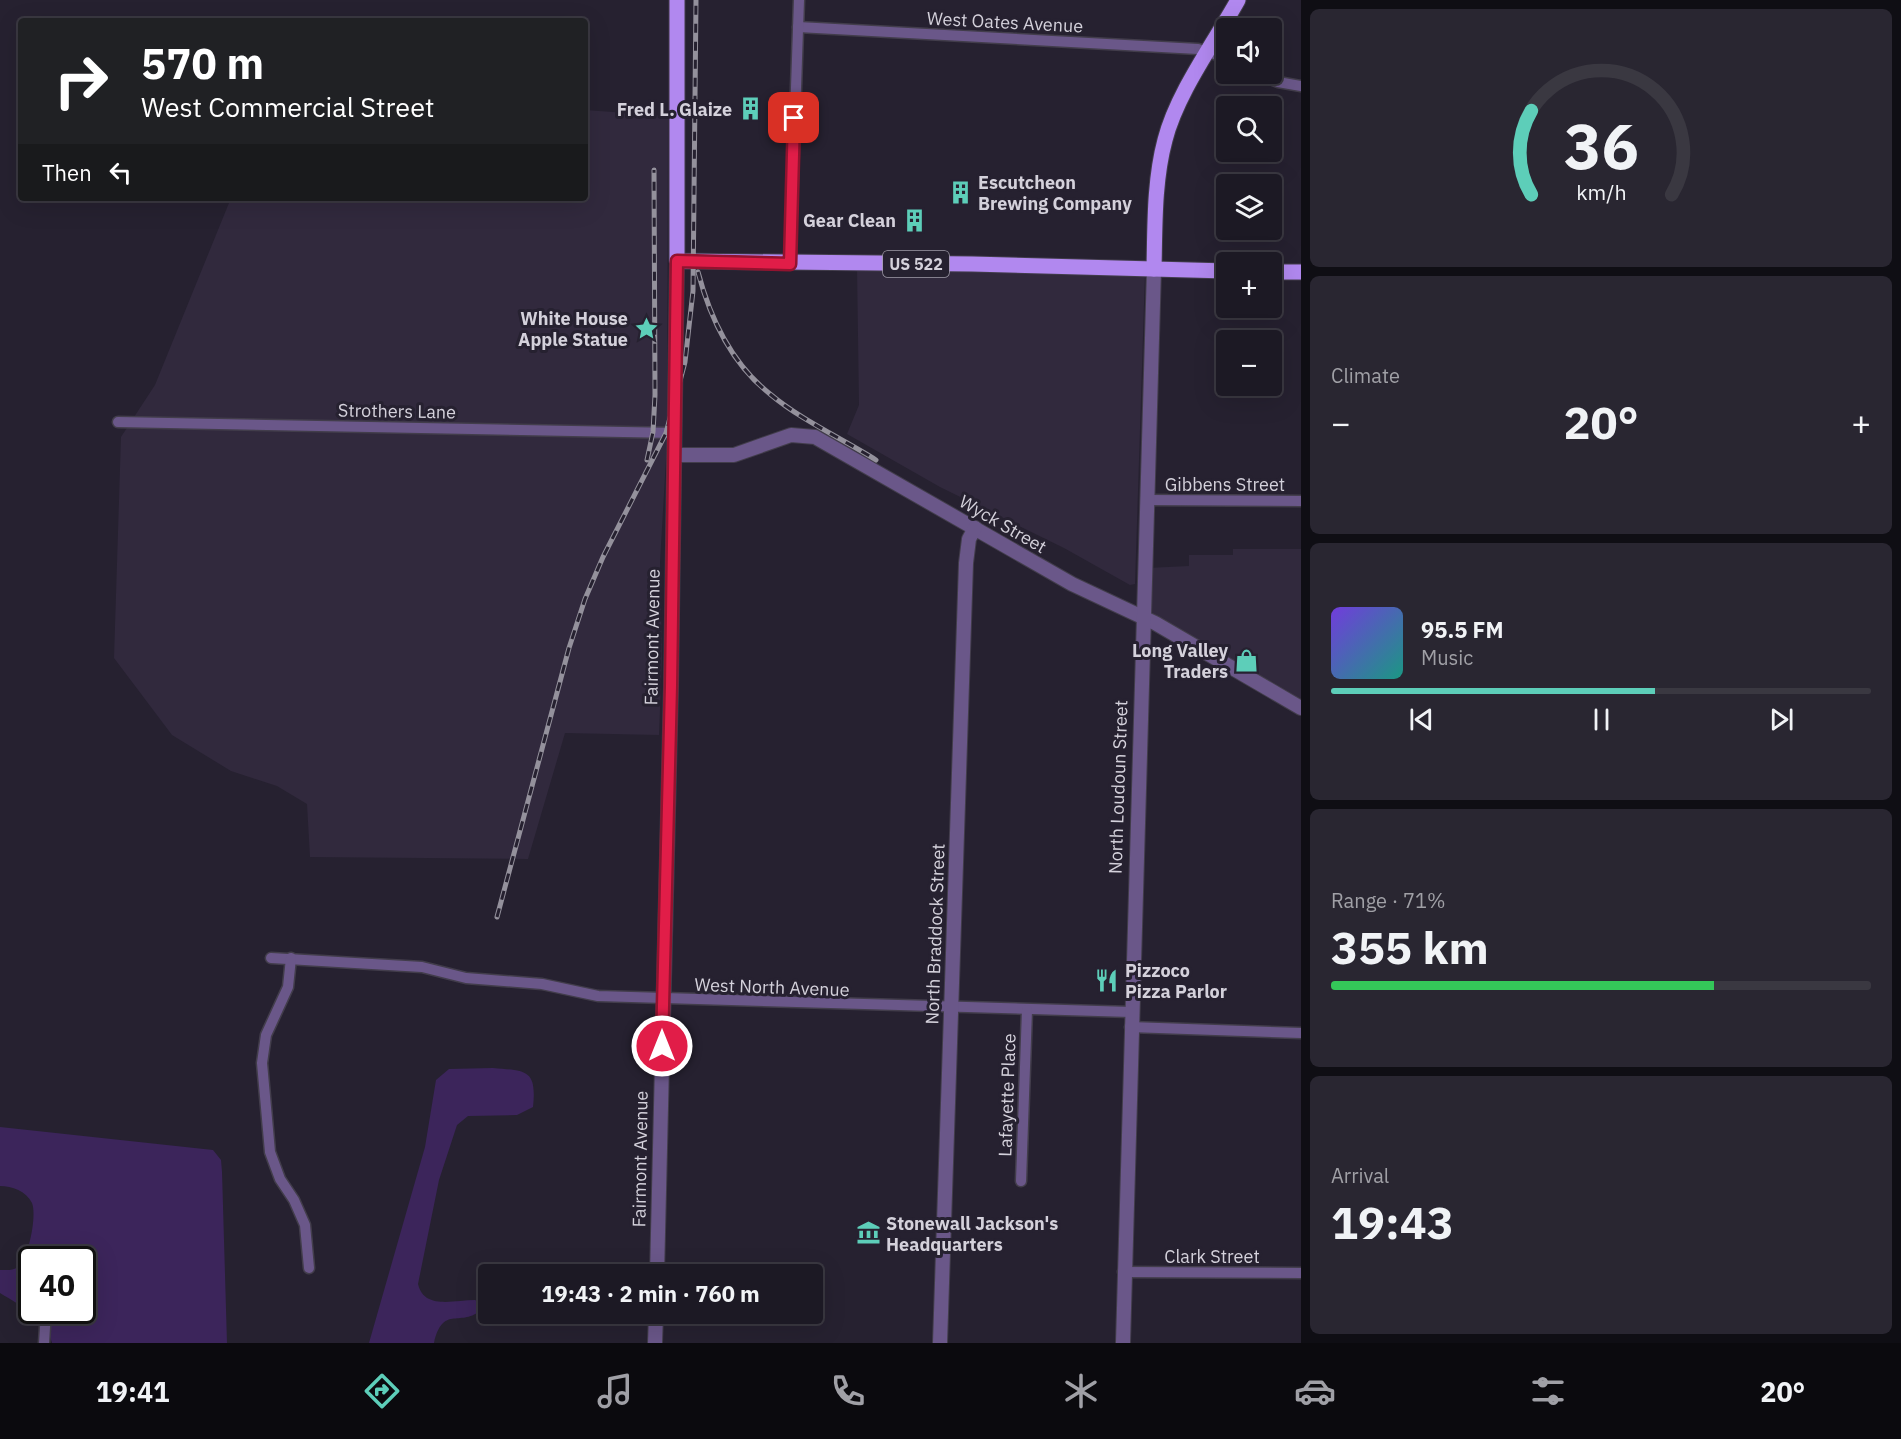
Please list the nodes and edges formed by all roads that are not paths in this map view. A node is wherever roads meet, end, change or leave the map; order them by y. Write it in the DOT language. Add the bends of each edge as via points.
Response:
graph roads {
  1 [pos="677,0"];
  2 [pos="800,0"];
  3 [pos="1238,0"];
  4 [pos="798,27"];
  5 [pos="1209,51"];
  6 [pos="1216,54"];
  7 [pos="1282,83"];
  8 [pos="1301,86"];
  9 [pos="677,261"];
  10 [pos="790,264"];
  11 [pos="1154,269"];
  12 [pos="1216,272"];
  13 [pos="1282,272"];
  14 [pos="1301,272"];
  15 [pos="118,422"];
  16 [pos="675,433"];
  17 [pos="675,455"];
  18 [pos="1149,500"];
  19 [pos="1301,501"];
  20 [pos="975,528"];
  21 [pos="1143,616"];
  22 [pos="1301,708"];
  23 [pos="271,958"];
  24 [pos="291,958"];
  25 [pos="662,1000"];
  26 [pos="950,1008"];
  27 [pos="1027,1010"];
  28 [pos="1131,1012"];
  29 [pos="1130,1028"];
  30 [pos="1301,1033"];
  31 [pos="1021,1181"];
  32 [pos="657,1264"];
  33 [pos="309,1268"];
  34 [pos="1123,1272"];
  35 [pos="1301,1273"];
  36 [pos="45,1324"];
  37 [pos="656,1324"];
  38 [pos="44,1343"];
  39 [pos="655,1343"];
  40 [pos="940,1343"];
  41 [pos="1123,1343"];
  1 -- 9 [label="main road, Fairmont Avenue"];
  2 -- 4 [label="street"];
  3 -- 5 [label="main road, North Loudoun Street"];
  4 -- 5 [label="street, West Oates Avenue"];
  4 -- 10 [label="street"];
  5 -- 6 [label="street, West Oates Avenue"];
  5 -- 11 [label="main road, North Loudoun Street" via="1181,100 1165,139 1157,183"];
  7 -- 8 [label="street"];
  9 -- 10 [label="main road, US 522"];
  9 -- 16 [label="street, Fairmont Avenue"];
  10 -- 11 [label="main road, US 522"];
  11 -- 12 [label="main road"];
  11 -- 18 [label="street, North Loudoun Street"];
  13 -- 14 [label="main road"];
  15 -- 16 [label="street, Strothers Lane"];
  16 -- 17 [label="street, Fairmont Avenue"];
  17 -- 20 [label="street, Wyck Street" via="734,455 791,435 815,437"];
  17 -- 25 [label="street, Fairmont Avenue"];
  18 -- 19 [label="street, Gibbens Street"];
  18 -- 21 [label="street, North Loudoun Street"];
  20 -- 21 [label="street, Wyck Street" via="1072,584"];
  20 -- 26 [label="street, North Braddock Street" via="969,539 966,563"];
  21 -- 22 [label="street, Wyck Street"];
  21 -- 28 [label="street, North Loudoun Street"];
  23 -- 24 [label="street, West North Avenue"];
  24 -- 25 [label="street, West North Avenue" via="422,967 466,978 542,984 598,996"];
  24 -- 33 [label="street" via="288,987 266,1035 262,1063 270,1152 305,1225"];
  25 -- 26 [label="street, West North Avenue"];
  25 -- 32 [label="street, Fairmont Avenue"];
  26 -- 27 [label="street, West North Avenue"];
  26 -- 40 [label="street, North Braddock Street"];
  27 -- 28 [label="street, West North Avenue"];
  27 -- 31 [label="street, Lafayette Place"];
  28 -- 29 [label="street, North Loudoun Street"];
  29 -- 30 [label="street"];
  29 -- 34 [label="street, North Loudoun Street"];
  34 -- 35 [label="street, Clark Street"];
  34 -- 41 [label="street, North Loudoun Street"];
  36 -- 38 [label="street"];
  37 -- 39 [label="street"];
}
